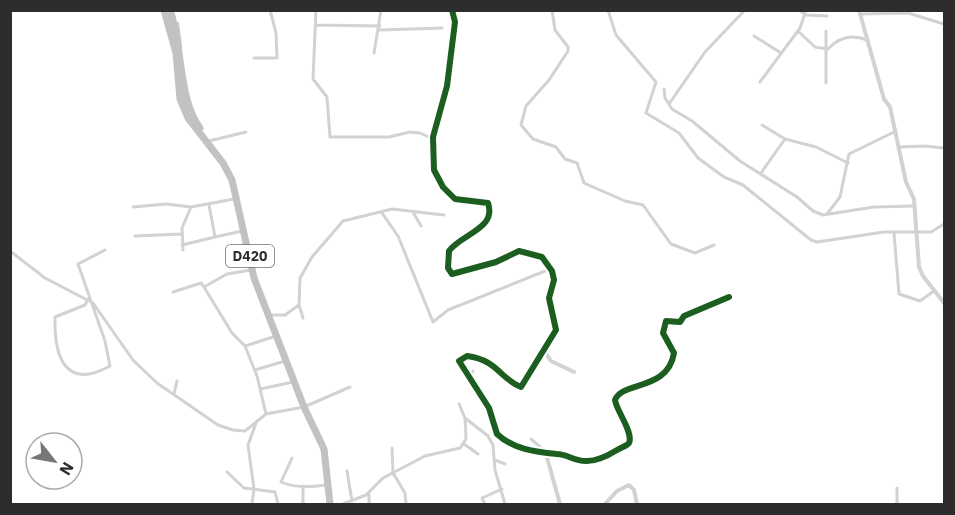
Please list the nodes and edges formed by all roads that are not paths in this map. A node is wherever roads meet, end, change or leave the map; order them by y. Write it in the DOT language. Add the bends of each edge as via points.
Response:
graph roads {
  1 [pos="164,10"];
  2 [pos="171,10"];
  3 [pos="270,10"];
  4 [pos="316,10"];
  5 [pos="381,10"];
  6 [pos="452,10"];
  7 [pos="552,10"];
  8 [pos="608,10"];
  9 [pos="745,10"];
  10 [pos="799,10"];
  11 [pos="860,12"];
  12 [pos="806,13"];
  13 [pos="886,13"];
  14 [pos="827,16"];
  15 [pos="945,24"];
  16 [pos="316,25"];
  17 [pos="380,28"];
  18 [pos="442,28"];
  19 [pos="798,31"];
  20 [pos="826,31"];
  21 [pos="754,36"];
  22 [pos="868,40"];
  23 [pos="828,49"];
  24 [pos="374,53"];
  25 [pos="781,54"];
  26 [pos="254,58"];
  27 [pos="760,82"];
  28 [pos="826,83"];
  29 [pos="664,89"];
  30 [pos="669,105"];
  31 [pos="762,125"];
  32 [pos="896,130"];
  33 [pos="246,132"];
  34 [pos="433,139"];
  35 [pos="785,139"];
  36 [pos="209,141"];
  37 [pos="899,147"];
  38 [pos="945,148"];
  39 [pos="848,163"];
  40 [pos="761,173"];
  41 [pos="236,199"];
  42 [pos="208,205"];
  43 [pos="915,206"];
  44 [pos="133,207"];
  45 [pos="191,207"];
  46 [pos="412,212"];
  47 [pos="382,213"];
  48 [pos="444,214"];
  49 [pos="827,214"];
  50 [pos="945,224"];
  51 [pos="421,226"];
  52 [pos="242,231"];
  53 [pos="916,232"];
  54 [pos="894,233"];
  55 [pos="181,234"];
  56 [pos="135,236"];
  57 [pos="215,237"];
  58 [pos="182,245"];
  59 [pos="714,245"];
  60 [pos="105,250"];
  61 [pos="183,250"];
  62 [pos="10,251"];
  63 [pos="551,269"];
  64 [pos="251,270"];
  65 [pos="204,287"];
  66 [pos="934,290"];
  67 [pos="173,292"];
  68 [pos="729,297"];
  69 [pos="88,299"];
  70 [pos="945,303"];
  71 [pos="299,305"];
  72 [pos="272,315"];
  73 [pos="303,318"];
  74 [pos="277,336"];
  75 [pos="245,346"];
  76 [pos="543,349"];
  77 [pos="287,361"];
  78 [pos="255,370"];
  79 [pos="474,372"];
  80 [pos="574,372"];
  81 [pos="470,377"];
  82 [pos="177,381"];
  83 [pos="294,382"];
  84 [pos="350,387"];
  85 [pos="260,389"];
  86 [pos="174,394"];
  87 [pos="459,404"];
  88 [pos="305,406"];
  89 [pos="266,414"];
  90 [pos="465,418"];
  91 [pos="256,423"];
  92 [pos="497,434"];
  93 [pos="488,436"];
  94 [pos="531,439"];
  95 [pos="464,444"];
  96 [pos="392,448"];
  97 [pos="478,454"];
  98 [pos="546,454"];
  99 [pos="292,458"];
  100 [pos="495,460"];
  101 [pos="506,464"];
  102 [pos="347,471"];
  103 [pos="227,472"];
  104 [pos="393,473"];
  105 [pos="326,485"];
  106 [pos="303,486"];
  107 [pos="897,488"];
  108 [pos="254,489"];
  109 [pos="501,490"];
  110 [pos="369,494"];
  111 [pos="352,501"];
  112 [pos="252,504"];
  113 [pos="278,504"];
  114 [pos="303,504"];
  115 [pos="332,504"];
  116 [pos="343,504"];
  117 [pos="369,504"];
  118 [pos="406,504"];
  119 [pos="485,504"];
  120 [pos="506,504"];
  121 [pos="560,504"];
  122 [pos="605,504"];
  123 [pos="637,504"];
  124 [pos="897,504"];
  1 -- 41 [label="highway, D420" via="176,53 183,108 229,172"];
  2 -- 36 [label="highway, D420" via="189,106"];
  3 -- 26 [label="street" via="277,58"];
  4 -- 16 [label="street"];
  5 -- 17 [label="street"];
  6 -- 34 [label="street" via="455,22 447,86"];
  7 -- 59 [label="street" via="555,30 568,51 526,106 521,125 533,139 556,147 565,159 577,163 584,183 643,206 671,244 694,253"];
  8 -- 54 [label="street" via="616,35 656,82 646,113 679,133 698,158 743,185 816,242"];
  9 -- 30 [label="street" via="705,52"];
  10 -- 12 [label="street"];
  11 -- 13 [label="street"];
  11 -- 22 [label="street"];
  12 -- 14 [label="street"];
  12 -- 19 [label="street"];
  13 -- 15 [label="street" via="908,13"];
  16 -- 17 [label="street"];
  16 -- 34 [label="street" via="314,79 327,97 330,137 389,137 410,132"];
  17 -- 18 [label="street"];
  17 -- 24 [label="street"];
  19 -- 23 [label="street" via="814,47"];
  19 -- 25 [label="street"];
  20 -- 23 [label="street"];
  21 -- 25 [label="street"];
  22 -- 23 [label="street" via="849,36"];
  22 -- 32 [label="street"];
  23 -- 28 [label="street"];
  25 -- 27 [label="street"];
  29 -- 30 [label="street"];
  30 -- 40 [label="street"];
  31 -- 35 [label="street"];
  32 -- 37 [label="street"];
  32 -- 39 [label="street" via="852,151"];
  33 -- 36 [label="street"];
  34 -- 63 [label="street" via="434,170 448,193 455,199 488,203 489,207 486,223 449,250 448,268 452,274 519,251 542,257"];
  35 -- 39 [label="street" via="816,147"];
  35 -- 40 [label="street"];
  36 -- 72 [label="highway, D420" via="236,180 250,256"];
  37 -- 38 [label="street"];
  37 -- 43 [label="street"];
  39 -- 49 [label="street" via="840,197"];
  40 -- 49 [label="street" via="813,210"];
  41 -- 42 [label="street"];
  41 -- 52 [label="highway, D420"];
  42 -- 45 [label="street"];
  42 -- 57 [label="street"];
  43 -- 49 [label="street"];
  43 -- 53 [label="street"];
  44 -- 45 [label="street"];
  45 -- 55 [label="street"];
  46 -- 47 [label="street" via="392,209"];
  46 -- 48 [label="street"];
  46 -- 51 [label="street"];
  47 -- 63 [label="street" via="398,236 433,322 448,310"];
  47 -- 71 [label="street" via="348,219 338,225 300,278"];
  50 -- 53 [label="street" via="937,231"];
  52 -- 57 [label="street"];
  52 -- 64 [label="highway, D420"];
  53 -- 54 [label="street"];
  53 -- 66 [label="street" via="919,267"];
  54 -- 66 [label="street" via="899,294 920,301"];
  55 -- 56 [label="street"];
  55 -- 58 [label="street"];
  57 -- 58 [label="street"];
  58 -- 61 [label="street"];
  60 -- 69 [label="street" via="78,264"];
  62 -- 69 [label="street" via="45,278"];
  63 -- 76 [label="street" via="554,280 549,297 556,330"];
  64 -- 65 [label="street" via="227,274"];
  64 -- 74 [label="highway, D420"];
  65 -- 67 [label="street" via="201,283"];
  65 -- 75 [label="street" via="232,333"];
  66 -- 70 [label="street"];
  68 -- 98 [label="street" via="684,316 680,322 666,321 663,333 674,353 666,369 644,385 620,392 615,400 630,440 628,444 590,462 558,453"];
  69 -- 69 [label="street" via="105,341 110,366 88,375 76,375 68,370 59,353 55,316 85,305"];
  69 -- 86 [label="street" via="99,308 140,368"];
  71 -- 72 [label="street" via="285,315"];
  71 -- 73 [label="street"];
  72 -- 88 [label="highway, D420"];
  74 -- 75 [label="street"];
  74 -- 77 [label="highway, D420"];
  75 -- 78 [label="street"];
  76 -- 80 [label="street" via="550,361"];
  76 -- 81 [label="street" via="521,387 482,359 461,357 458,364"];
  77 -- 78 [label="street"];
  77 -- 83 [label="highway, D420"];
  78 -- 85 [label="street"];
  79 -- 81 [label="street"];
  81 -- 92 [label="street" via="489,408"];
  82 -- 86 [label="street"];
  83 -- 85 [label="street"];
  83 -- 88 [label="highway, D420"];
  84 -- 88 [label="street" via="329,392"];
  85 -- 89 [label="street"];
  86 -- 91 [label="street" via="225,429 245,431"];
  87 -- 90 [label="street"];
  88 -- 89 [label="street"];
  88 -- 105 [label="highway, D420" via="324,449"];
  88 -- 115 [label="highway, D420" via="328,454"];
  89 -- 91 [label="street"];
  90 -- 93 [label="street"];
  90 -- 95 [label="street"];
  91 -- 108 [label="street" via="248,445"];
  92 -- 93 [label="street"];
  92 -- 98 [label="street" via="515,445"];
  93 -- 100 [label="street"];
  94 -- 98 [label="street"];
  95 -- 97 [label="street"];
  95 -- 104 [label="street" via="425,456"];
  96 -- 104 [label="street"];
  98 -- 121 [label="street"];
  99 -- 106 [label="street" via="281,482"];
  100 -- 101 [label="street"];
  100 -- 109 [label="street"];
  102 -- 111 [label="street"];
  103 -- 108 [label="street" via="244,488"];
  104 -- 110 [label="street"];
  104 -- 118 [label="street" via="405,493"];
  105 -- 106 [label="street"];
  105 -- 115 [label="highway, D420"];
  106 -- 114 [label="street"];
  107 -- 124 [label="street"];
  108 -- 112 [label="street"];
  108 -- 113 [label="street" via="275,492"];
  109 -- 119 [label="street" via="482,498"];
  109 -- 120 [label="street"];
  110 -- 111 [label="street"];
  110 -- 117 [label="street"];
  111 -- 116 [label="street"];
  122 -- 123 [label="street" via="628,486 634,490"];
}
